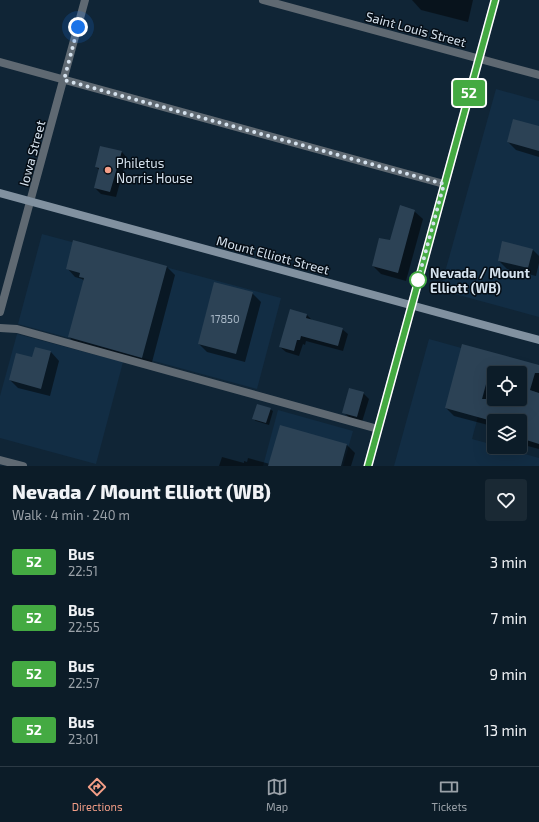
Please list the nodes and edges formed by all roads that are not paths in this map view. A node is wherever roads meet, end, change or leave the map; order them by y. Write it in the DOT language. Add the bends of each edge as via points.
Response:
graph roads {
  1 [pos="85,0"];
  2 [pos="263,0"];
  3 [pos="494,0"];
  4 [pos="479,59"];
  5 [pos="0,62"];
  6 [pos="539,75"];
  7 [pos="64,80"];
  8 [pos="444,184"];
  9 [pos="0,194"];
  10 [pos="31,202"];
  11 [pos="411,306"];
  12 [pos="0,312"];
  13 [pos="0,328"];
  14 [pos="539,340"];
  15 [pos="378,429"];
  16 [pos="0,460"];
  17 [pos="23,466"];
  18 [pos="368,466"];
  1 -- 7 [label="street, Iowa Street"];
  2 -- 4 [label="street, Saint Louis Street"];
  3 -- 4 [label="street"];
  4 -- 6 [label="street, Saint Louis Street"];
  4 -- 8 [label="street"];
  5 -- 7 [label="street"];
  7 -- 8 [label="street"];
  7 -- 10 [label="street, Iowa Street"];
  8 -- 11 [label="street"];
  9 -- 10 [label="street, Mount Elliott Street"];
  10 -- 11 [label="street, Mount Elliott Street"];
  10 -- 12 [label="street, Iowa Street"];
  11 -- 14 [label="street, Mount Elliott Street"];
  11 -- 15 [label="street"];
  13 -- 15 [label="street" via="17,329"];
  15 -- 18 [label="street"];
  16 -- 17 [label="street"];
}
